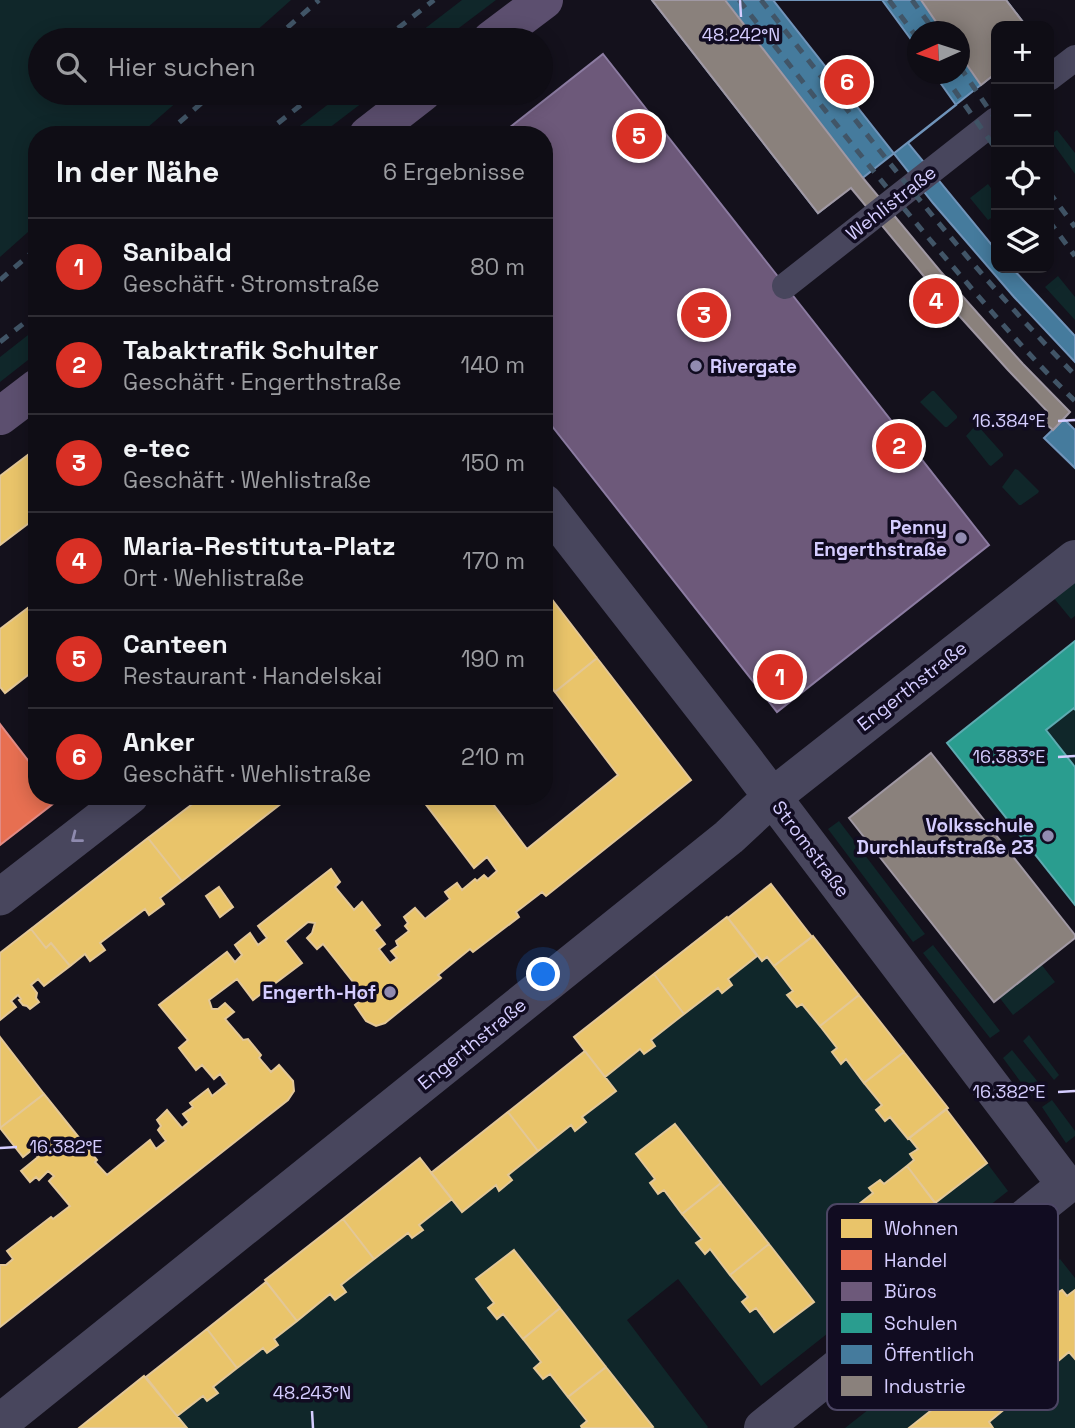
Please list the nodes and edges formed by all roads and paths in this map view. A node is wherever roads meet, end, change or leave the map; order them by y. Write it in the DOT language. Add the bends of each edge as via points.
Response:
graph roads {
  1 [pos="544,0"];
  2 [pos="507,28"];
  3 [pos="1075,58"];
  4 [pos="1054,74"];
  5 [pos="407,105"];
  6 [pos="991,124"];
  7 [pos="380,126"];
  8 [pos="785,286"];
  9 [pos="28,395"];
  10 [pos="0,416"];
  11 [pos="553,515"];
  12 [pos="1075,559"];
  13 [pos="771,797"];
  14 [pos="118,805"];
  15 [pos="0,897"];
  16 [pos="1072,1187"];
  17 [pos="1050,1204"];
  18 [pos="827,1378"];
  19 [pos="0,1423"];
  20 [pos="763,1428"];
  1 -- 2 [label="main road"];
  3 -- 4 [label="street"];
  5 -- 7 [label="main road"];
  6 -- 8 [label="street, Wehlistraße"];
  9 -- 10 [label="main road"];
  11 -- 13 [label="street, Stromstraße"];
  12 -- 13 [label="street, Engerthstraße"];
  13 -- 16 [label="street, Stromstraße"];
  13 -- 19 [label="street, Engerthstraße" via="729,837"];
  14 -- 15 [label="street, one-way"];
  16 -- 17 [label="street"];
  18 -- 20 [label="street"];
}
